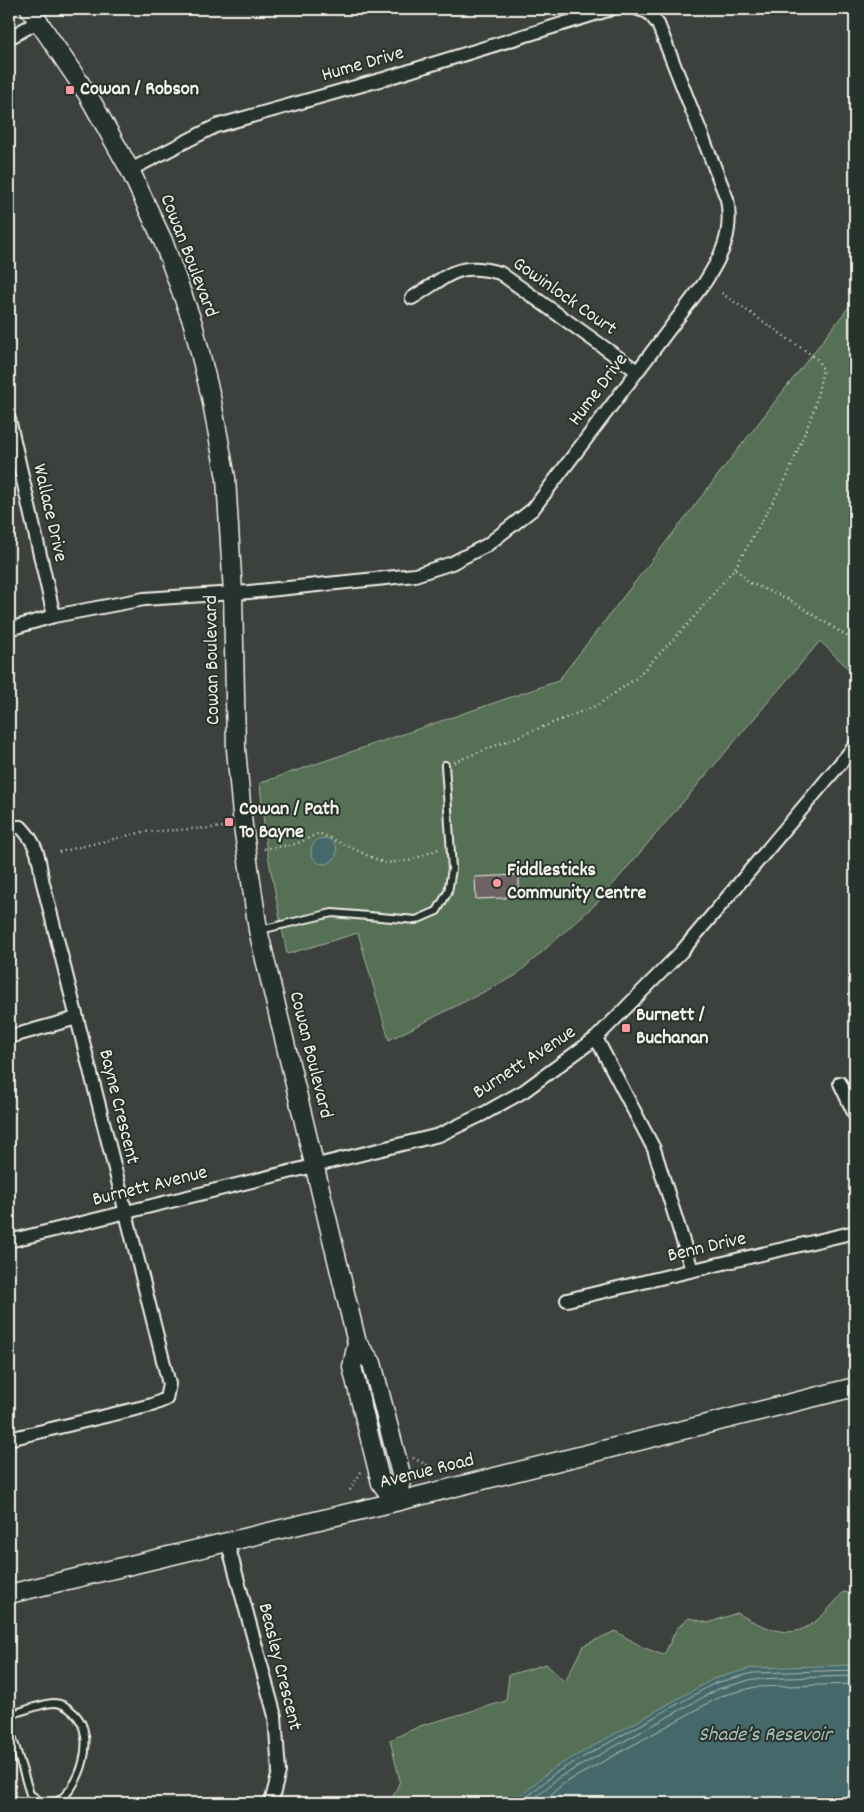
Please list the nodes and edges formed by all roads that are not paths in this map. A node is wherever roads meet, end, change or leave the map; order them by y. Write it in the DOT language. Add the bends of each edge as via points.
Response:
graph roads {
  1 [pos="611,9"];
  2 [pos="638,9"];
  3 [pos="34,15"];
  4 [pos="9,38"];
  5 [pos="130,170"];
  6 [pos="412,298"];
  7 [pos="637,370"];
  8 [pos="9,419"];
  9 [pos="234,593"];
  10 [pos="54,616"];
  11 [pos="9,629"];
  12 [pos="855,746"];
  13 [pos="445,765"];
  14 [pos="9,827"];
  15 [pos="258,930"];
  16 [pos="77,1018"];
  17 [pos="9,1037"];
  18 [pos="596,1038"];
  19 [pos="840,1083"];
  20 [pos="855,1115"];
  21 [pos="315,1166"];
  22 [pos="125,1212"];
  23 [pos="855,1232"];
  24 [pos="9,1241"];
  25 [pos="692,1270"];
  26 [pos="567,1300"];
  27 [pos="855,1388"];
  28 [pos="9,1439"];
  29 [pos="395,1502"];
  30 [pos="227,1540"];
  31 [pos="9,1594"];
  32 [pos="9,1715"];
  33 [pos="9,1726"];
  34 [pos="42,1803"];
  35 [pos="54,1803"];
  36 [pos="271,1803"];
  1 -- 5 [label="street, Hume Drive" via="387,78 216,126"];
  2 -- 7 [label="street, Hume Drive" via="648,12 658,24 727,199 730,215 722,256"];
  3 -- 4 [label="street"];
  3 -- 5 [label="street, Cowan Boulevard" via="88,94"];
  5 -- 9 [label="street, Cowan Boulevard" via="163,241 189,315 211,397 226,478"];
  6 -- 7 [label="street, Gowinlock Court" via="457,270 479,268 500,274"];
  7 -- 9 [label="street, Hume Drive" via="533,509 487,545 452,563 415,575"];
  8 -- 10 [label="street, Wallace Drive"];
  9 -- 10 [label="street" via="144,599"];
  9 -- 15 [label="street, Cowan Boulevard" via="236,749"];
  10 -- 11 [label="street"];
  12 -- 18 [label="street, Burnett Avenue" via="682,951"];
  13 -- 15 [label="lane" via="452,868 448,892 437,911 416,920 332,913"];
  14 -- 16 [label="street, Bayne Crescent" via="21,827 34,840"];
  15 -- 21 [label="street, Cowan Boulevard"];
  16 -- 17 [label="street"];
  16 -- 22 [label="street, Bayne Crescent"];
  18 -- 21 [label="street, Burnett Avenue" via="524,1091 439,1135"];
  18 -- 25 [label="street" via="654,1149"];
  19 -- 20 [label="street"];
  21 -- 22 [label="street, Burnett Avenue"];
  21 -- 29 [label="street, Cowan Boulevard" via="357,1343 372,1363 402,1478"];
  22 -- 24 [label="street, Burnett Avenue"];
  22 -- 28 [label="street, Bayne Crescent" via="169,1384 166,1399"];
  23 -- 25 [label="street, Benn Drive"];
  25 -- 26 [label="street, Benn Drive"];
  27 -- 29 [label="street, Avenue Road"];
  29 -- 30 [label="street, Avenue Road"];
  30 -- 31 [label="street, Avenue Road"];
  30 -- 36 [label="street, Beasley Crescent" via="275,1716 279,1772"];
  32 -- 35 [label="lane" via="53,1703 67,1707 82,1720 87,1741 81,1772 61,1800"];
  33 -- 34 [label="lane" via="30,1794"];
}
